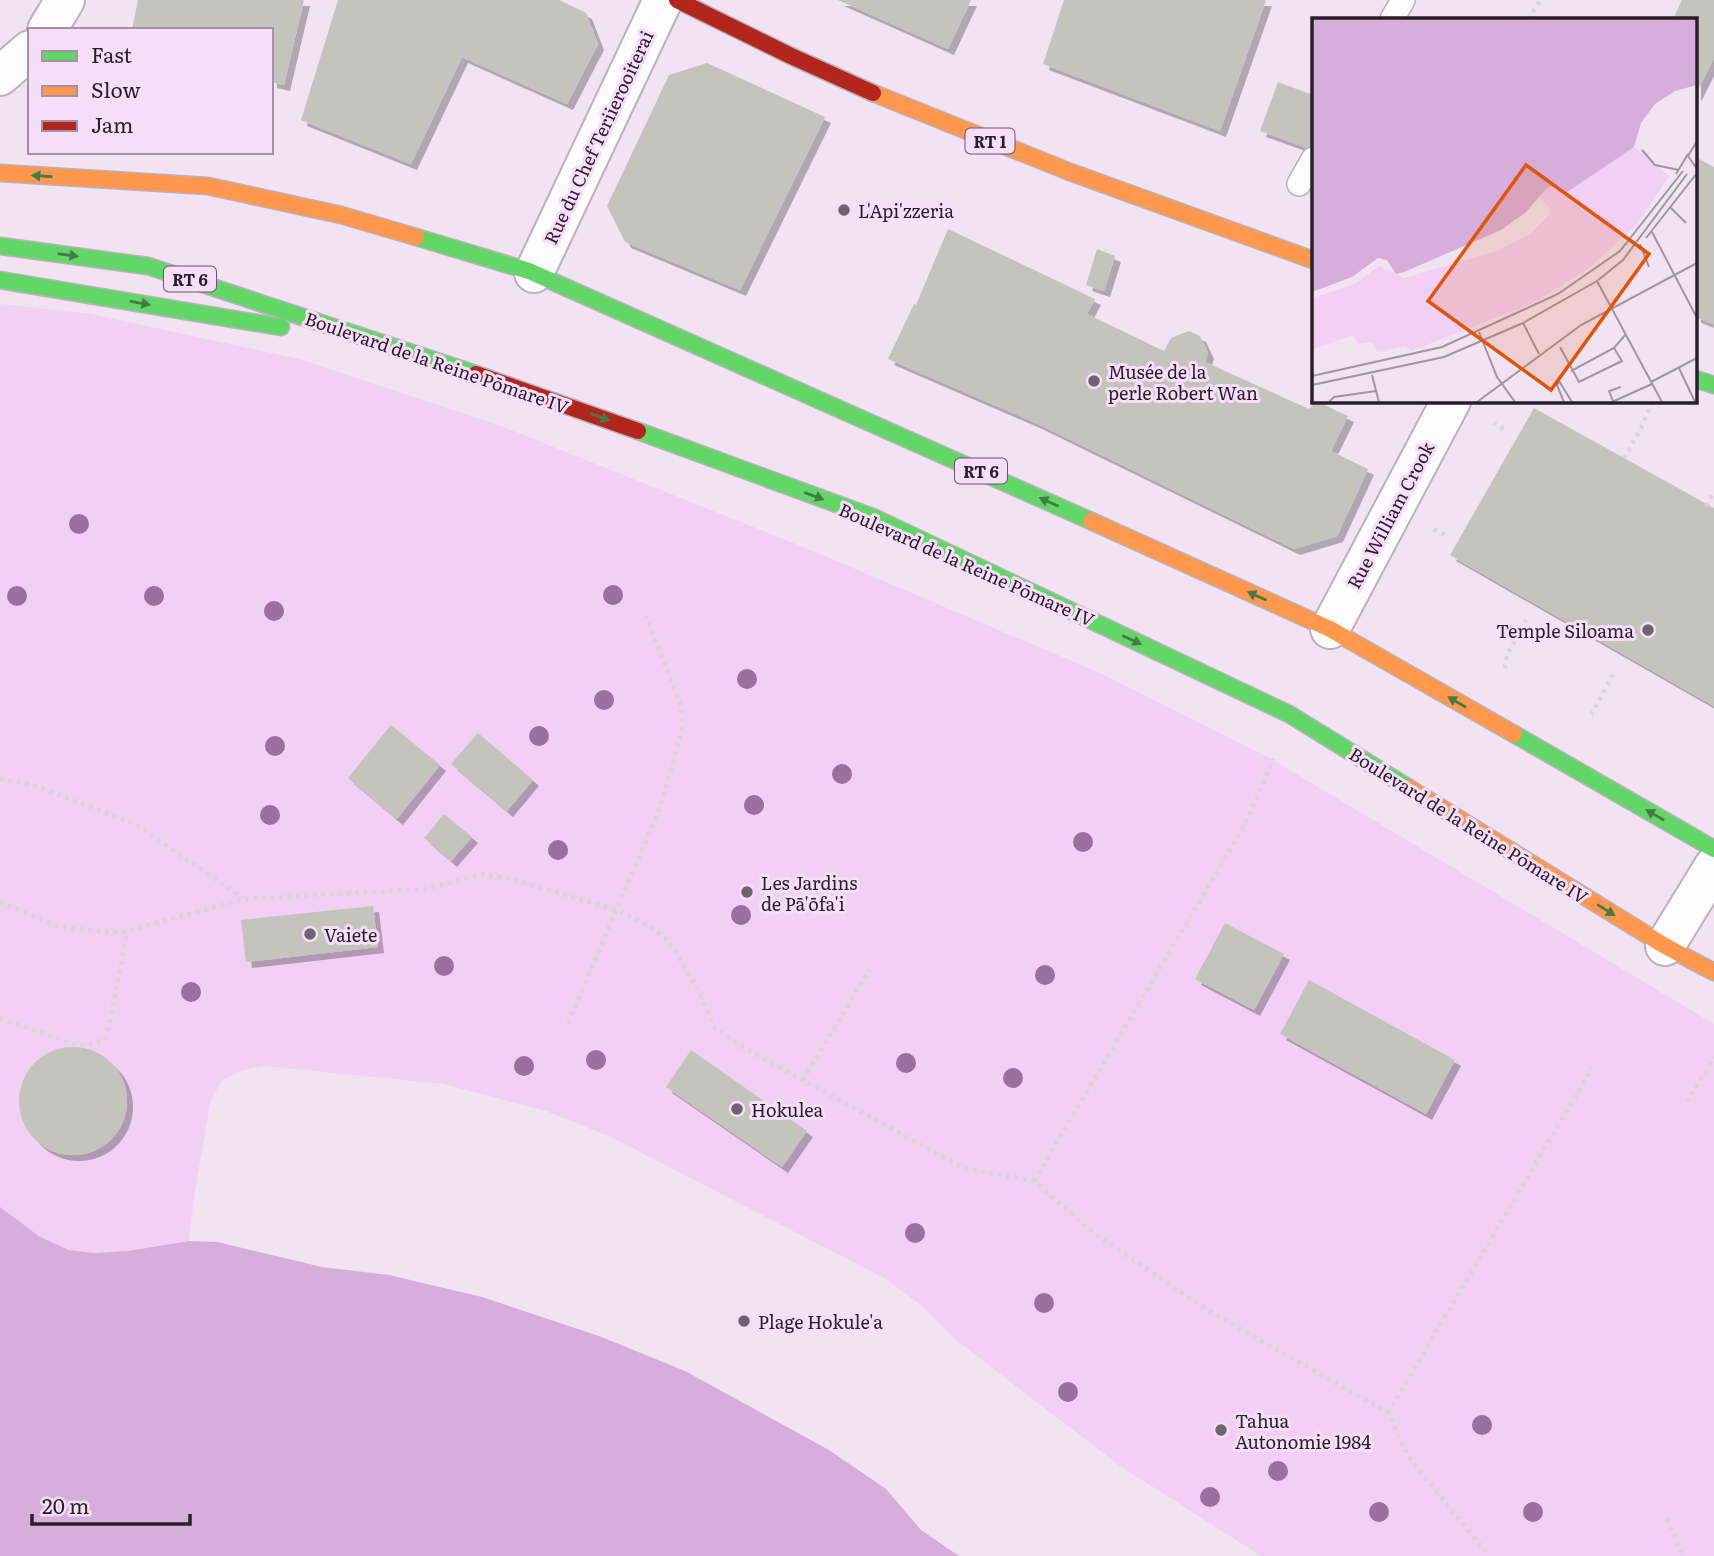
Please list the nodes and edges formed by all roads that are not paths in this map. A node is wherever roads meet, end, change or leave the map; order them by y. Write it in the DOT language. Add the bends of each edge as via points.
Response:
graph roads {
  1 [pos="65,0"];
  2 [pos="663,0"];
  3 [pos="677,0"];
  4 [pos="1403,0"];
  5 [pos="1393,18"];
  6 [pos="48,28"];
  7 [pos="28,52"];
  8 [pos="0,76"];
  9 [pos="1312,161"];
  10 [pos="78,162"];
  11 [pos="0,173"];
  12 [pos="1299,184"];
  13 [pos="208,186"];
  14 [pos="0,246"];
  15 [pos="1312,259"];
  16 [pos="534,273"];
  17 [pos="0,280"];
  18 [pos="374,339"];
  19 [pos="1696,379"];
  20 [pos="1714,385"];
  21 [pos="1450,402"];
  22 [pos="1330,629"];
  23 [pos="1714,849"];
  24 [pos="1714,866"];
  25 [pos="1665,946"];
  26 [pos="1714,972"];
  1 -- 6 [label="street"];
  2 -- 16 [label="street, Rue du Chef Teriierooiterai"];
  3 -- 15 [label="main road, RT 1" via="829,74 994,143 1165,208 1276,238"];
  4 -- 5 [label="lane"];
  7 -- 8 [label="street"];
  9 -- 12 [label="lane"];
  10 -- 13 [label="main road"];
  13 -- 11 [label="main road, RT 6, one-way"];
  13 -- 16 [label="main road, RT 6" via="341,215"];
  14 -- 18 [label="main road, Boulevard de la Reine Pōmare IV / RT 6, one-way" via="148,266"];
  22 -- 16 [label="main road, RT 6, one-way"];
  17 -- 18 [label="main road, one-way" via="218,318"];
  18 -- 25 [label="main road, Boulevard de la Reine Pōmare IV / RT 6, one-way" via="875,518 1289,714"];
  19 -- 20 [label="main road"];
  21 -- 22 [label="street, Rue William Crook"];
  23 -- 22 [label="main road, RT 6, one-way"];
  24 -- 25 [label="street"];
  25 -- 26 [label="main road, Boulevard de la Reine Pōmare IV / RT 6"];
}
